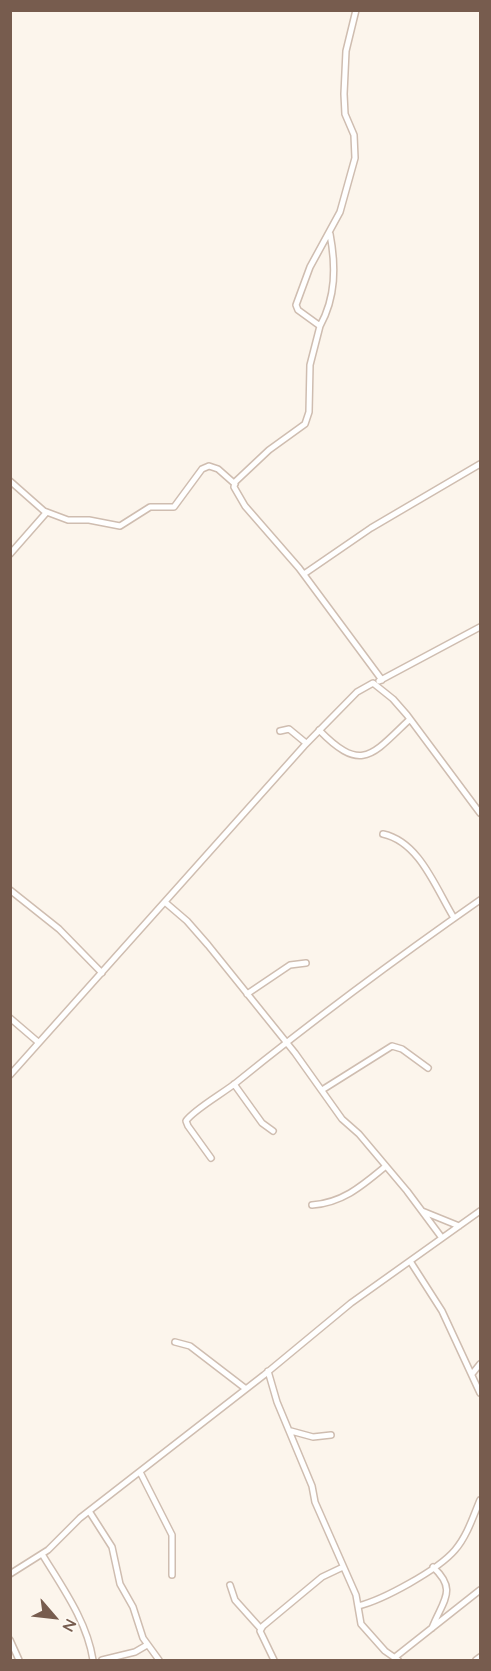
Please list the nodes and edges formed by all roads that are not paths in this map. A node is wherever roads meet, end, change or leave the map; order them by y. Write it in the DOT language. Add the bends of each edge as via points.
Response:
graph roads {
  1 [pos="356,10"];
  2 [pos="330,234"];
  3 [pos="320,327"];
  4 [pos="480,464"];
  5 [pos="10,481"];
  6 [pos="234,484"];
  7 [pos="46,513"];
  8 [pos="10,554"];
  9 [pos="304,574"];
  10 [pos="480,627"];
  11 [pos="382,680"];
  12 [pos="375,684"];
  13 [pos="410,719"];
  14 [pos="319,730"];
  15 [pos="280,731"];
  16 [pos="306,743"];
  17 [pos="480,813"];
  18 [pos="383,834"];
  19 [pos="10,890"];
  20 [pos="480,900"];
  21 [pos="166,903"];
  22 [pos="454,918"];
  23 [pos="306,963"];
  24 [pos="102,973"];
  25 [pos="248,994"];
  26 [pos="10,1018"];
  27 [pos="39,1042"];
  28 [pos="286,1042"];
  29 [pos="428,1068"];
  30 [pos="10,1075"];
  31 [pos="234,1084"];
  32 [pos="322,1090"];
  33 [pos="273,1131"];
  34 [pos="211,1158"];
  35 [pos="386,1166"];
  36 [pos="312,1205"];
  37 [pos="480,1210"];
  38 [pos="422,1211"];
  39 [pos="459,1226"];
  40 [pos="442,1238"];
  41 [pos="410,1261"];
  42 [pos="175,1342"];
  43 [pos="480,1364"];
  44 [pos="268,1371"];
  45 [pos="472,1374"];
  46 [pos="260,1378"];
  47 [pos="271,1385"];
  48 [pos="246,1389"];
  49 [pos="480,1393"];
  50 [pos="291,1431"];
  51 [pos="331,1435"];
  52 [pos="140,1472"];
  53 [pos="480,1500"];
  54 [pos="89,1511"];
  55 [pos="42,1554"];
  56 [pos="343,1567"];
  57 [pos="433,1567"];
  58 [pos="10,1574"];
  59 [pos="172,1575"];
  60 [pos="230,1585"];
  61 [pos="480,1590"];
  62 [pos="358,1606"];
  63 [pos="431,1628"];
  64 [pos="261,1629"];
  65 [pos="10,1640"];
  66 [pos="147,1645"];
  67 [pos="480,1657"];
  68 [pos="19,1660"];
  69 [pos="93,1660"];
  70 [pos="102,1660"];
  71 [pos="159,1660"];
  72 [pos="272,1660"];
  73 [pos="397,1660"];
  74 [pos="476,1660"];
  1 -- 2 [label="street" via="346,51 344,94 355,158"];
  2 -- 3 [label="street" via="335,271 333,290"];
  2 -- 3 [label="street" via="310,267 296,305"];
  3 -- 6 [label="street" via="310,365 305,424 269,450"];
  4 -- 9 [label="street" via="370,528"];
  5 -- 7 [label="street"];
  6 -- 7 [label="street" via="209,466 178,504 150,507 120,526 68,520"];
  6 -- 9 [label="street" via="245,506"];
  7 -- 8 [label="street"];
  9 -- 11 [label="street"];
  10 -- 11 [label="street"];
  11 -- 12 [label="street"];
  12 -- 13 [label="street"];
  12 -- 14 [label="street" via="357,692"];
  13 -- 14 [label="street" via="382,746 365,755 343,753"];
  13 -- 17 [label="street"];
  14 -- 16 [label="street"];
  15 -- 16 [label="street" via="289,729"];
  16 -- 21 [label="street"];
  18 -- 22 [label="street" via="399,838 412,851"];
  19 -- 24 [label="street" via="59,929"];
  20 -- 22 [label="street"];
  21 -- 24 [label="street"];
  21 -- 25 [label="street" via="187,921"];
  22 -- 28 [label="street"];
  23 -- 25 [label="street" via="290,965"];
  24 -- 27 [label="street"];
  25 -- 28 [label="street"];
  26 -- 27 [label="street"];
  27 -- 30 [label="street"];
  28 -- 31 [label="street"];
  28 -- 32 [label="street"];
  29 -- 32 [label="street" via="392,1046"];
  31 -- 33 [label="street" via="262,1123"];
  31 -- 34 [label="street" via="186,1121"];
  32 -- 35 [label="street" via="342,1119"];
  35 -- 36 [label="street" via="353,1193"];
  35 -- 38 [label="street"];
  37 -- 39 [label="street"];
  38 -- 39 [label="street"];
  38 -- 40 [label="street"];
  39 -- 40 [label="street"];
  40 -- 41 [label="street"];
  41 -- 44 [label="street"];
  41 -- 45 [label="street" via="442,1311"];
  42 -- 48 [label="street" via="190,1347"];
  43 -- 45 [label="street"];
  44 -- 46 [label="street"];
  44 -- 47 [label="street"];
  45 -- 49 [label="street"];
  46 -- 47 [label="street"];
  46 -- 48 [label="street"];
  47 -- 50 [label="street"];
  48 -- 52 [label="street"];
  50 -- 51 [label="street" via="313,1437"];
  50 -- 56 [label="street"];
  52 -- 54 [label="street"];
  52 -- 59 [label="street" via="172,1534"];
  53 -- 57 [label="street" via="465,1536 454,1551"];
  54 -- 55 [label="street"];
  54 -- 66 [label="street" via="112,1547 117,1576"];
  55 -- 58 [label="street"];
  55 -- 69 [label="street" via="73,1606"];
  56 -- 62 [label="street"];
  56 -- 64 [label="street" via="322,1577"];
  57 -- 62 [label="street" via="382,1599"];
  57 -- 63 [label="street" via="448,1586"];
  60 -- 64 [label="street" via="235,1600"];
  61 -- 63 [label="street"];
  62 -- 73 [label="street" via="361,1624"];
  63 -- 73 [label="street"];
  64 -- 72 [label="street"];
  65 -- 68 [label="street"];
  66 -- 70 [label="street"];
  66 -- 71 [label="street"];
  67 -- 74 [label="street"];
}
